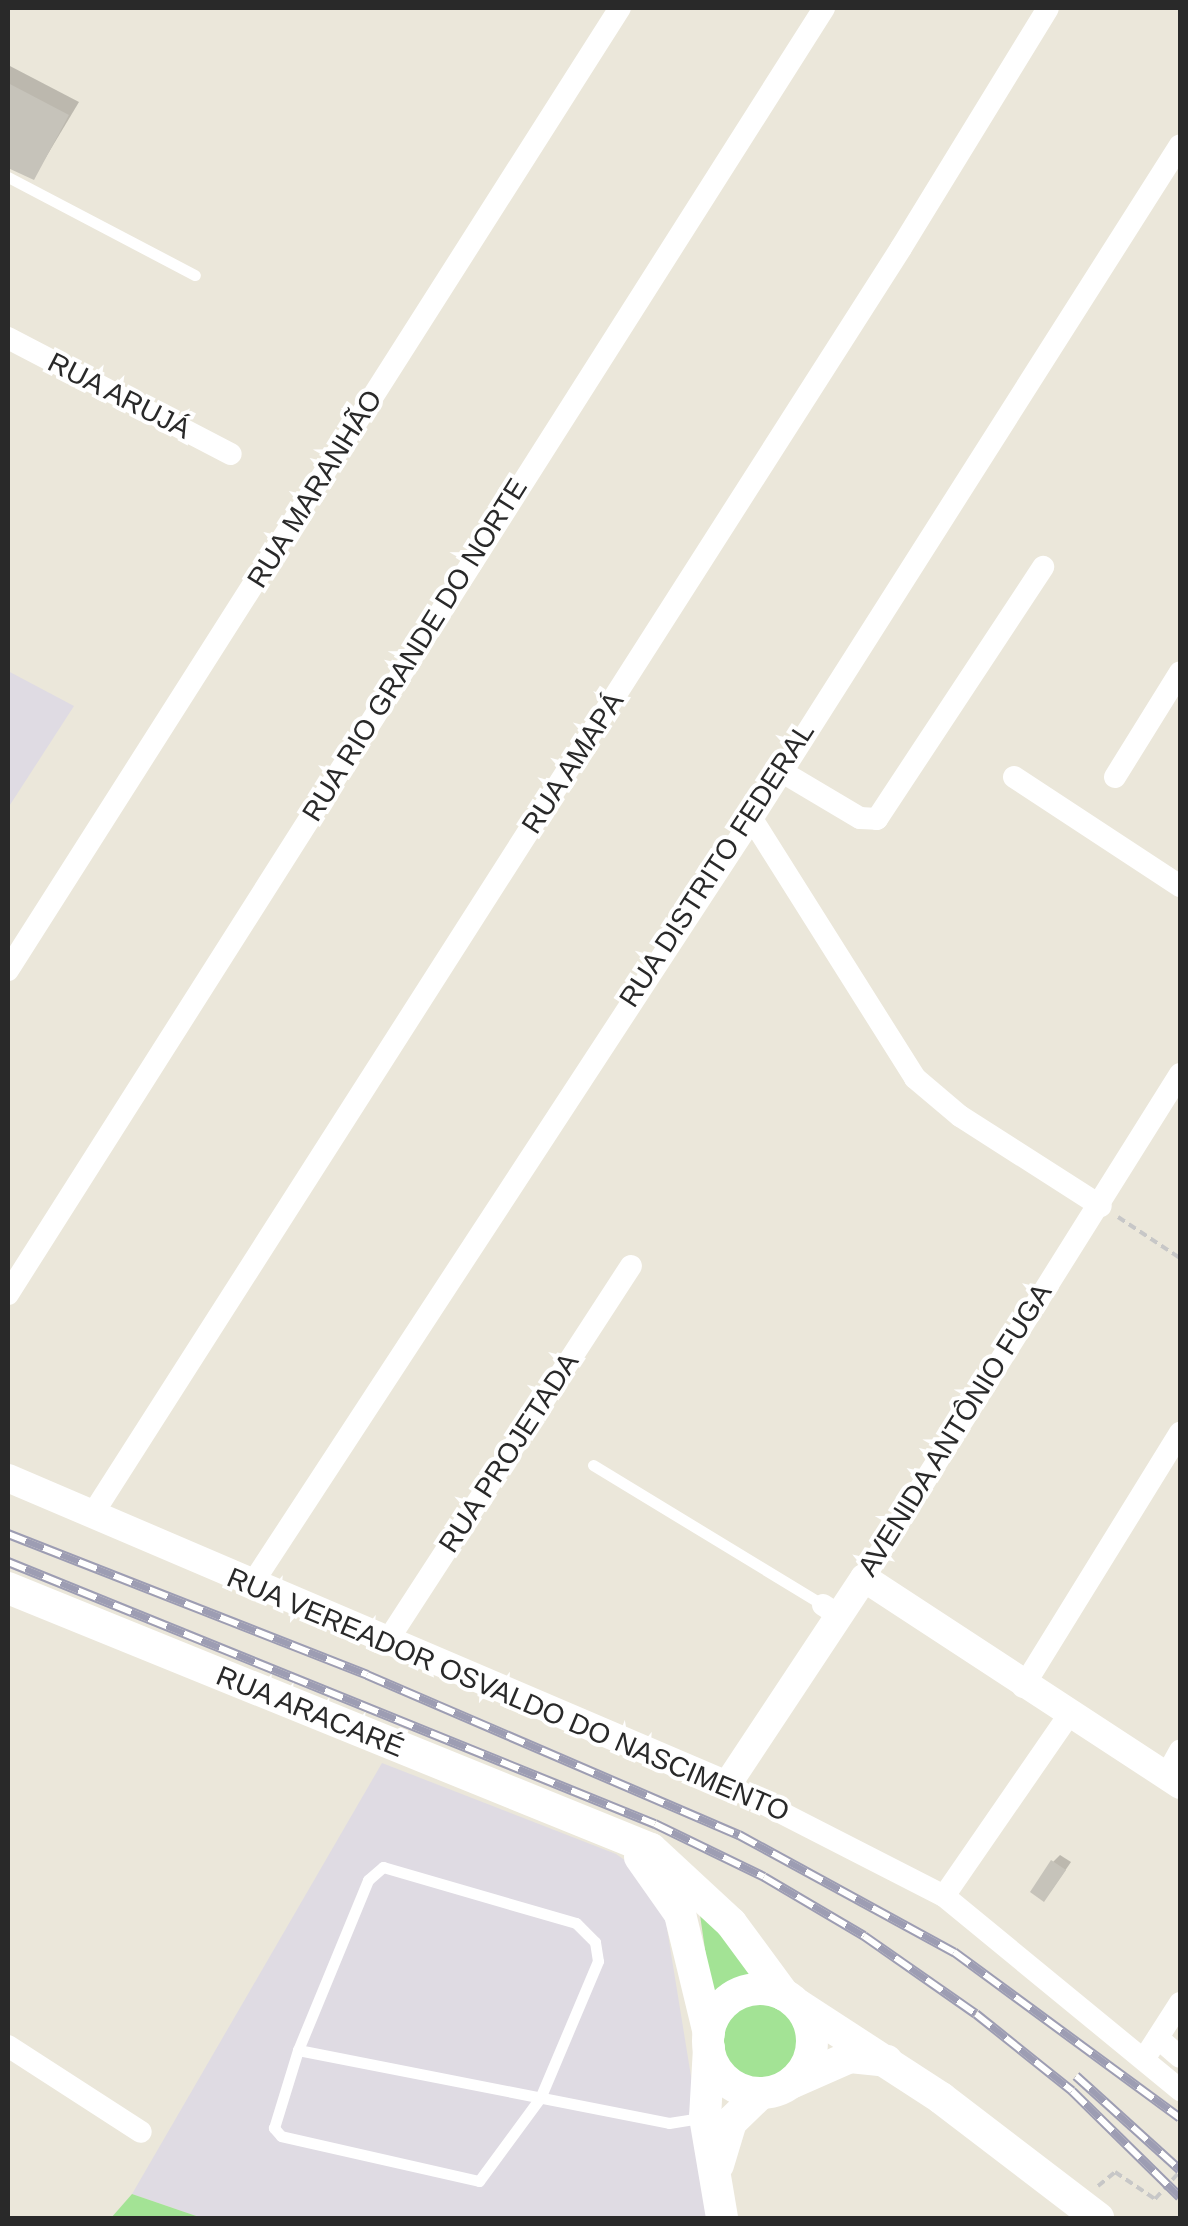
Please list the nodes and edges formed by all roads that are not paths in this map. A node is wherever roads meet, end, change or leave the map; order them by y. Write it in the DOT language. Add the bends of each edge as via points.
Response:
graph roads {
  1 [pos="620,8"];
  2 [pos="824,8"];
  3 [pos="1048,8"];
  4 [pos="1180,145"];
  5 [pos="8,177"];
  6 [pos="195,275"];
  7 [pos="8,338"];
  8 [pos="231,454"];
  9 [pos="1044,567"];
  10 [pos="1180,672"];
  11 [pos="779,770"];
  12 [pos="1014,777"];
  13 [pos="1115,777"];
  14 [pos="752,819"];
  15 [pos="1180,886"];
  16 [pos="8,970"];
  17 [pos="1180,1074"];
  18 [pos="1101,1206"];
  19 [pos="631,1266"];
  20 [pos="8,1294"];
  21 [pos="1180,1433"];
  22 [pos="593,1465"];
  23 [pos="8,1478"];
  24 [pos="92,1515"];
  25 [pos="864,1578"];
  26 [pos="252,1584"];
  27 [pos="8,1588"];
  28 [pos="832,1610"];
  29 [pos="388,1640"];
  30 [pos="1022,1687"];
  31 [pos="1068,1716"];
  32 [pos="1180,1751"];
  33 [pos="1173,1780"];
  34 [pos="727,1785"];
  35 [pos="614,1834"];
  36 [pos="944,1896"];
  37 [pos="791,2000"];
  38 [pos="1180,2004"];
  39 [pos="709,2041"];
  40 [pos="8,2046"];
  41 [pos="1152,2047"];
  42 [pos="298,2050"];
  43 [pos="1180,2058"];
  44 [pos="886,2061"];
  45 [pos="793,2082"];
  46 [pos="1180,2090"];
  47 [pos="760,2094"];
  48 [pos="540,2098"];
  49 [pos="704,2117"];
  50 [pos="141,2132"];
  51 [pos="716,2180"];
  52 [pos="722,2218"];
  53 [pos="1098,2218"];
  1 -- 16 [label="street, RUA MARANHÃO"];
  2 -- 20 [label="street, RUA RIO GRANDE DO NORTE"];
  3 -- 24 [label="street, RUA AMAPÁ" via="902,248"];
  4 -- 11 [label="street, RUA DISTRITO FEDERAL"];
  5 -- 6 [label="lane"];
  7 -- 8 [label="street, RUA ARUJÁ"];
  9 -- 11 [label="street" via="877,818 860,818"];
  10 -- 13 [label="street"];
  11 -- 14 [label="street, RUA DISTRITO FEDERAL"];
  12 -- 15 [label="street"];
  14 -- 18 [label="street" via="915,1078 960,1116"];
  14 -- 26 [label="street, RUA DISTRITO FEDERAL"];
  17 -- 18 [label="street, AVENIDA ANTÔNIO FUGA"];
  18 -- 25 [label="street, AVENIDA ANTÔNIO FUGA" via="990,1370"];
  19 -- 29 [label="street, RUA PROJETADA"];
  21 -- 30 [label="street"];
  22 -- 28 [label="lane"];
  23 -- 24 [label="street, RUA VEREADOR OSVALDO DO NASCIMENTO"];
  24 -- 26 [label="street, RUA VEREADOR OSVALDO DO NASCIMENTO"];
  25 -- 28 [label="street, AVENIDA ANTÔNIO FUGA"];
  25 -- 30 [label="street"];
  26 -- 29 [label="street, RUA VEREADOR OSVALDO DO NASCIMENTO"];
  27 -- 35 [label="main road, RUA ARACARÉ"];
  28 -- 34 [label="street, AVENIDA ANTÔNIO FUGA"];
  29 -- 34 [label="street, RUA VEREADOR OSVALDO DO NASCIMENTO"];
  30 -- 31 [label="street"];
  31 -- 33 [label="street"];
  31 -- 36 [label="street"];
  32 -- 33 [label="street"];
  34 -- 36 [label="street, RUA VEREADOR OSVALDO DO NASCIMENTO"];
  35 -- 37 [label="main road, RUA ARACARÉ" via="680,1870"];
  35 -- 39 [label="main road, RUA ARACARÉ" via="673,1899 695,1960"];
  36 -- 41 [label="street, RUA VEREADOR OSVALDO DO NASCIMENTO"];
  37 -- 39 [label="main road" via="769,1990 736,1995 714,2018"];
  37 -- 44 [label="main road"];
  37 -- 45 [label="main road" via="812,2035 811,2053"];
  38 -- 41 [label="street"];
  39 -- 47 [label="main road" via="726,2081"];
  39 -- 49 [label="main road"];
  40 -- 50 [label="street"];
  41 -- 43 [label="street"];
  41 -- 46 [label="street, RUA VEREADOR OSVALDO DO NASCIMENTO"];
  42 -- 48 [label="lane"];
  42 -- 48 [label="lane" via="274,2128 281,2136 479,2181"];
  42 -- 48 [label="lane" via="368,1880 384,1867 576,1923 595,1942 598,1961"];
  44 -- 45 [label="main road" via="850,2057"];
  44 -- 53 [label="main road"];
  45 -- 47 [label="main road"];
  47 -- 51 [label="main road" via="732,2122"];
  48 -- 49 [label="lane" via="669,2123"];
  49 -- 51 [label="main road"];
  51 -- 52 [label="main road"];
}
